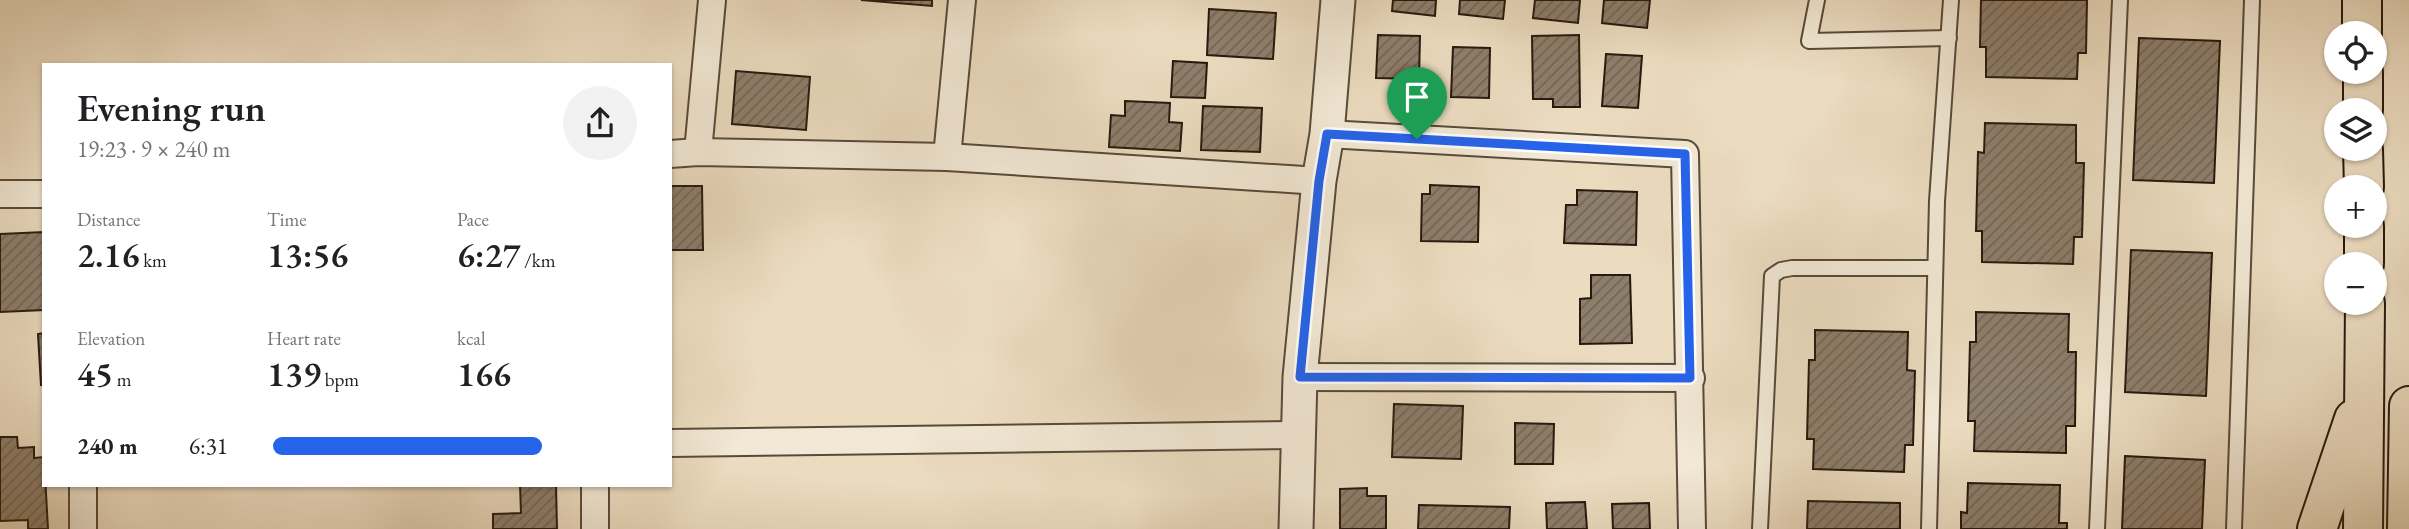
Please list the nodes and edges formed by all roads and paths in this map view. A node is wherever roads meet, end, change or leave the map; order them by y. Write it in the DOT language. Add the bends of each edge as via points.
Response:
graph roads {
  1 [pos="712,0"];
  2 [pos="962,0"];
  3 [pos="1338,0"];
  4 [pos="1817,0"];
  5 [pos="1951,0"];
  6 [pos="2120,0"];
  7 [pos="2252,0"];
  8 [pos="2362,0"];
  9 [pos="2362,21"];
  10 [pos="1949,38"];
  11 [pos="1327,134"];
  12 [pos="698,152"];
  13 [pos="672,154"];
  14 [pos="947,157"];
  15 [pos="1319,181"];
  16 [pos="0,194"];
  17 [pos="42,194"];
  18 [pos="1936,268"];
  19 [pos="2365,315"];
  20 [pos="1300,377"];
  21 [pos="1690,378"];
  22 [pos="2365,387"];
  23 [pos="2409,406"];
  24 [pos="1297,435"];
  25 [pos="672,443"];
  26 [pos="83,487"];
  27 [pos="594,487"];
  28 [pos="83,529"];
  29 [pos="595,529"];
  30 [pos="1296,529"];
  31 [pos="1692,529"];
  32 [pos="1760,529"];
  33 [pos="1929,529"];
  34 [pos="2097,529"];
  35 [pos="2234,529"];
  36 [pos="2317,529"];
  37 [pos="2363,529"];
  38 [pos="2407,529"];
  1 -- 12 [label="street"];
  2 -- 14 [label="street"];
  3 -- 11 [label="street"];
  4 -- 10 [label="lane" via="1809,41"];
  5 -- 10 [label="lane"];
  6 -- 34 [label="lane"];
  7 -- 35 [label="lane"];
  8 -- 9 [label="highway"];
  10 -- 18 [label="lane"];
  11 -- 15 [label="street"];
  11 -- 21 [label="street" via="1685,154"];
  12 -- 13 [label="street"];
  12 -- 14 [label="street"];
  14 -- 15 [label="street"];
  15 -- 20 [label="street"];
  16 -- 17 [label="street"];
  18 -- 32 [label="lane" via="1792,268 1772,276"];
  18 -- 33 [label="lane"];
  19 -- 22 [label="highway"];
  20 -- 21 [label="street"];
  20 -- 24 [label="street"];
  21 -- 31 [label="street"];
  22 -- 36 [label="highway"];
  22 -- 37 [label="highway"];
  23 -- 38 [label="highway"];
  24 -- 25 [label="street"];
  24 -- 30 [label="street"];
  26 -- 28 [label="street"];
  27 -- 29 [label="street"];
}
